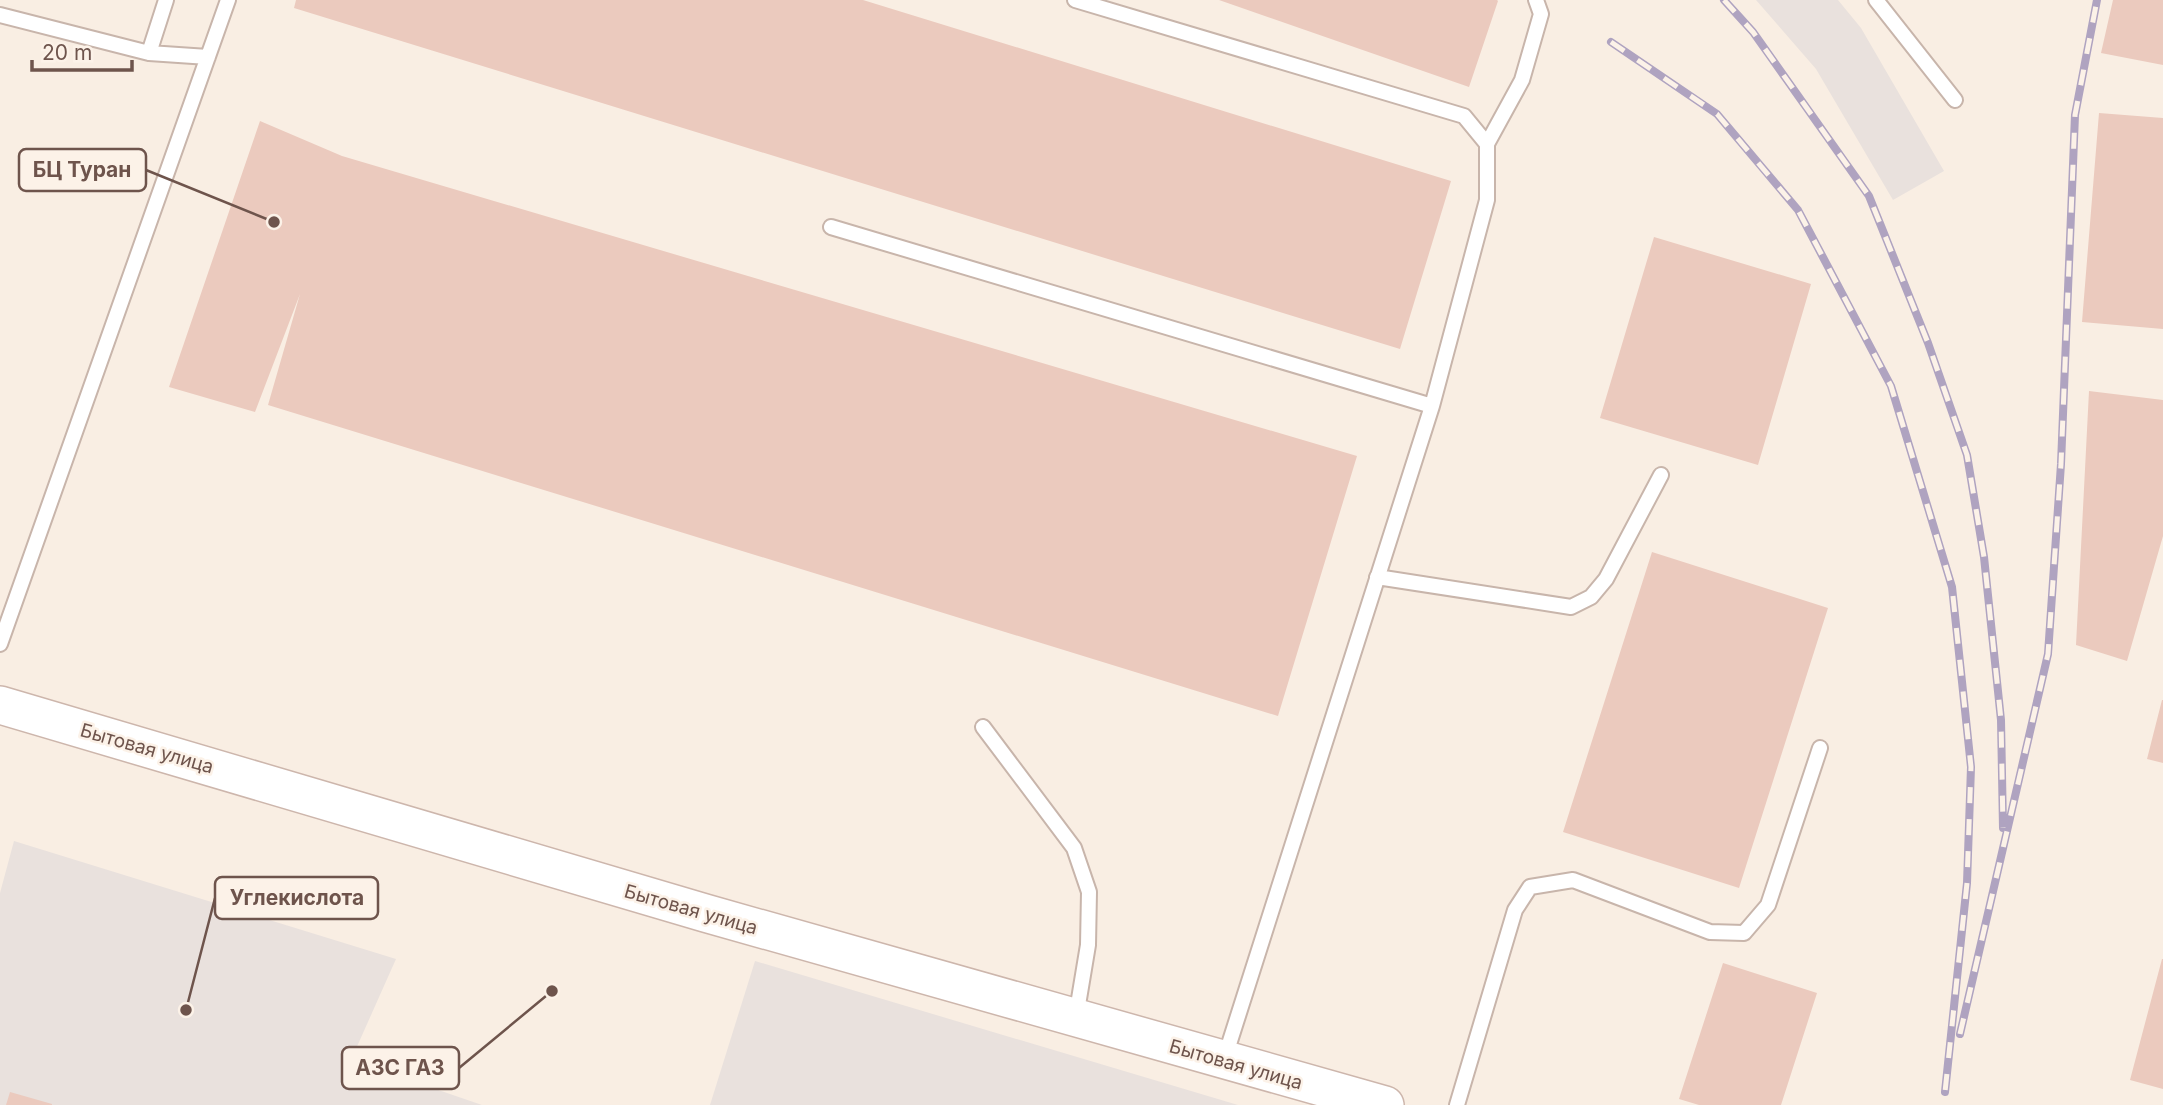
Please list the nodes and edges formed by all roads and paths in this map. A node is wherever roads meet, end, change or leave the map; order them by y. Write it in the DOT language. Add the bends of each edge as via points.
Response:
graph roads {
  1 [pos="166,0"];
  2 [pos="228,0"];
  3 [pos="1075,0"];
  4 [pos="1536,0"];
  5 [pos="1875,0"];
  6 [pos="0,15"];
  7 [pos="149,53"];
  8 [pos="208,57"];
  9 [pos="1955,100"];
  10 [pos="1487,144"];
  11 [pos="831,227"];
  12 [pos="1432,406"];
  13 [pos="1661,475"];
  14 [pos="1377,577"];
  15 [pos="0,644"];
  16 [pos="0,705"];
  17 [pos="983,727"];
  18 [pos="1820,748"];
  19 [pos="1076,1019"];
  20 [pos="1223,1061"];
  21 [pos="1385,1105"];
  22 [pos="1457,1105"];
  1 -- 7 [label="lane"];
  2 -- 8 [label="lane"];
  3 -- 10 [label="lane" via="1464,116"];
  4 -- 10 [label="lane" via="1541,14 1521,80"];
  5 -- 9 [label="lane"];
  6 -- 7 [label="lane"];
  7 -- 8 [label="lane"];
  8 -- 15 [label="lane"];
  10 -- 12 [label="lane" via="1487,200"];
  11 -- 12 [label="lane"];
  12 -- 14 [label="lane"];
  13 -- 14 [label="lane" via="1606,579 1591,597 1572,607"];
  14 -- 20 [label="lane"];
  16 -- 19 [label="main road, Бытовая улица"];
  17 -- 19 [label="lane" via="1074,848 1089,892 1087,946"];
  18 -- 22 [label="lane" via="1768,905 1744,933 1710,932 1573,880 1530,887 1515,910"];
  19 -- 20 [label="main road, Бытовая улица"];
  20 -- 21 [label="main road, Бытовая улица"];
}
